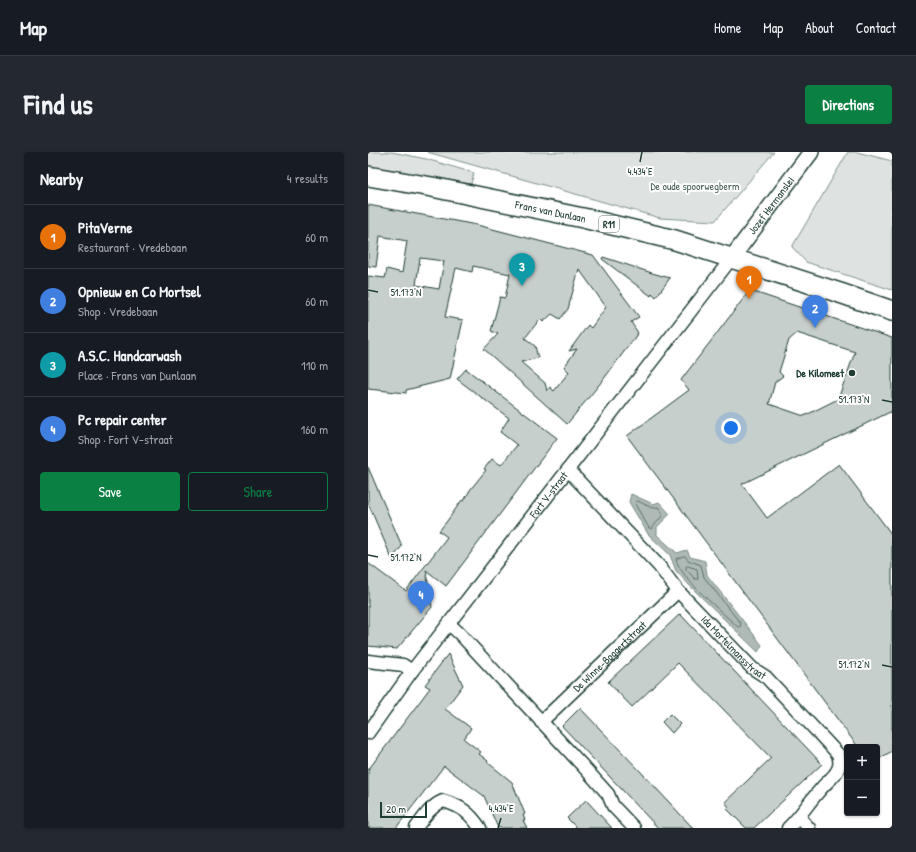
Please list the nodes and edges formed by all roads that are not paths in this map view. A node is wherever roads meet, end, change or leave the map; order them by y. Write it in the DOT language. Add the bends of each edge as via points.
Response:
graph roads {
  1 [pos="811,152"];
  2 [pos="368,176"];
  3 [pos="731,259"];
  4 [pos="892,312"];
  5 [pos="568,470"];
  6 [pos="678,591"];
  7 [pos="449,624"];
  8 [pos="368,661"];
  9 [pos="412,671"];
  10 [pos="541,722"];
  11 [pos="368,733"];
  12 [pos="798,817"];
  13 [pos="416,828"];
  14 [pos="480,828"];
  15 [pos="634,828"];
  16 [pos="788,828"];
  17 [pos="809,828"];
  1 -- 3 [label="street, Jozef Hermanslei"];
  2 -- 3 [label="main road, Frans van Dunlaan / R11" via="583,218 674,240"];
  3 -- 4 [label="main road, R11"];
  3 -- 5 [label="street, Fort V-straat"];
  5 -- 6 [label="street, Ida Mortelmansstraat" via="659,566"];
  5 -- 7 [label="street, Fort V-straat"];
  6 -- 10 [label="street, De Winne-Bogaertstraat"];
  6 -- 12 [label="street, Ida Mortelmansstraat" via="752,668 766,677 838,754 840,760 835,776 821,788"];
  7 -- 9 [label="street, Fort V-straat"];
  7 -- 10 [label="street"];
  8 -- 9 [label="street" via="404,665"];
  9 -- 11 [label="street, Fort V-straat"];
  10 -- 15 [label="street" via="608,794 614,806"];
  12 -- 16 [label="street, Ida Mortelmansstraat"];
  12 -- 17 [label="street"];
  13 -- 14 [label="street" via="436,804 443,801 468,813"];
}
